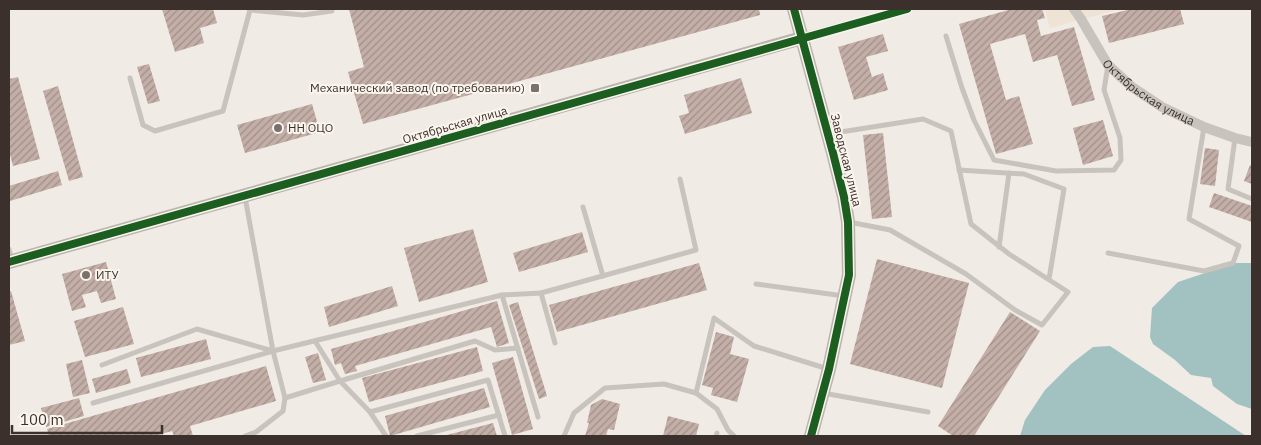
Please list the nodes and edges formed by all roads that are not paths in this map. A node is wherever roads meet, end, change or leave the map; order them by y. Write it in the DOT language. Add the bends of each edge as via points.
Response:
graph roads {
  1 [pos="794,9"];
  2 [pos="907,9"];
  3 [pos="1074,9"];
  4 [pos="250,10"];
  5 [pos="332,11"];
  6 [pos="946,36"];
  7 [pos="802,38"];
  8 [pos="1108,65"];
  9 [pos="130,78"];
  10 [pos="1204,127"];
  11 [pos="828,134"];
  12 [pos="1235,138"];
  13 [pos="1252,142"];
  14 [pos="959,170"];
  15 [pos="1009,173"];
  16 [pos="680,179"];
  17 [pos="245,196"];
  18 [pos="1252,199"];
  19 [pos="583,207"];
  20 [pos="848,222"];
  21 [pos="999,247"];
  22 [pos="1108,253"];
  23 [pos="10,258"];
  24 [pos="603,276"];
  25 [pos="1049,280"];
  26 [pos="756,284"];
  27 [pos="540,293"];
  28 [pos="502,295"];
  29 [pos="844,296"];
  30 [pos="315,341"];
  31 [pos="555,343"];
  32 [pos="518,348"];
  33 [pos="273,351"];
  34 [pos="102,365"];
  35 [pos="829,369"];
  36 [pos="340,381"];
  37 [pos="696,393"];
  38 [pos="823,393"];
  39 [pos="285,398"];
  40 [pos="93,403"];
  41 [pos="370,412"];
  42 [pos="928,412"];
  43 [pos="499,415"];
  44 [pos="538,417"];
  45 [pos="245,436"];
  46 [pos="386,436"];
  47 [pos="417,436"];
  48 [pos="505,436"];
  49 [pos="564,436"];
  50 [pos="734,436"];
  51 [pos="812,436"];
  1 -- 7 [label="street, Заводская улица"];
  2 -- 7 [label="street, Октябрьская улица"];
  3 -- 8 [label="street, Октябрьская улица"];
  4 -- 5 [label="lane" via="303,15"];
  4 -- 9 [label="lane" via="223,112 155,132 143,125"];
  6 -- 8 [label="lane" via="974,120 994,160 1021,165 1056,171 1114,170 1121,160 1121,146 1104,90"];
  7 -- 11 [label="street, Заводская улица"];
  7 -- 17 [label="street, Октябрьская улица"];
  8 -- 10 [label="street, Октябрьская улица" via="1162,108"];
  10 -- 12 [label="street, Октябрьская улица"];
  10 -- 22 [label="lane" via="1189,219 1239,246 1233,263 1204,271"];
  11 -- 14 [label="lane" via="923,119 951,131"];
  11 -- 20 [label="street, Заводская улица"];
  12 -- 13 [label="street, Октябрьская улица"];
  12 -- 18 [label="lane" via="1228,189"];
  14 -- 15 [label="lane"];
  14 -- 21 [label="lane" via="971,224"];
  15 -- 21 [label="lane"];
  15 -- 25 [label="lane" via="1024,174 1064,189"];
  16 -- 24 [label="lane" via="696,250"];
  17 -- 23 [label="street, Октябрьская улица"];
  17 -- 33 [label="lane"];
  19 -- 24 [label="lane"];
  20 -- 25 [label="lane" via="890,230 966,274 1015,310 1042,325 1068,292"];
  20 -- 29 [label="street, Заводская улица" via="849,275"];
  21 -- 25 [label="lane"];
  24 -- 27 [label="lane"];
  26 -- 29 [label="lane"];
  27 -- 28 [label="lane"];
  27 -- 31 [label="lane"];
  28 -- 30 [label="lane"];
  28 -- 32 [label="lane"];
  29 -- 35 [label="street, Заводская улица"];
  30 -- 33 [label="lane"];
  30 -- 36 [label="lane"];
  32 -- 36 [label="lane" via="495,350 475,341"];
  32 -- 44 [label="lane"];
  33 -- 34 [label="lane" via="197,329"];
  33 -- 39 [label="lane"];
  33 -- 40 [label="lane"];
  35 -- 37 [label="lane" via="754,346 714,318"];
  35 -- 38 [label="street, Заводская улица"];
  36 -- 39 [label="lane"];
  36 -- 41 [label="lane"];
  37 -- 49 [label="lane" via="664,384 605,388 574,413"];
  37 -- 50 [label="lane" via="717,409"];
  38 -- 42 [label="lane"];
  38 -- 51 [label="street, Заводская улица"];
  39 -- 45 [label="lane" via="283,411 256,432"];
  41 -- 43 [label="lane" via="488,380"];
  41 -- 46 [label="lane"];
  43 -- 47 [label="lane"];
  43 -- 48 [label="lane"];
}
